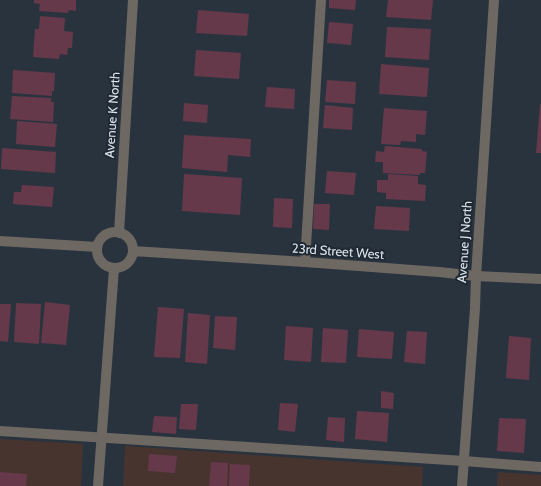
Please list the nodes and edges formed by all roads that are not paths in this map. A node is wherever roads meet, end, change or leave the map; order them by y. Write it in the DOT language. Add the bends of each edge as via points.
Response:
graph roads {
  1 [pos="133,0"];
  2 [pos="321,0"];
  3 [pos="494,0"];
  4 [pos="118,233"];
  5 [pos="0,241"];
  6 [pos="97,247"];
  7 [pos="133,251"];
  8 [pos="305,262"];
  9 [pos="114,268"];
  10 [pos="476,276"];
  11 [pos="541,279"];
  12 [pos="0,431"];
  13 [pos="102,438"];
  14 [pos="464,461"];
  15 [pos="541,467"];
  16 [pos="98,486"];
  17 [pos="462,486"];
  1 -- 4 [label="street, Avenue K North"];
  2 -- 8 [label="street"];
  3 -- 10 [label="street, Avenue J North"];
  4 -- 6 [label="street" via="111,232 105,236"];
  4 -- 7 [label="street" via="130,240"];
  5 -- 6 [label="street"];
  6 -- 9 [label="street" via="100,261 105,266"];
  7 -- 8 [label="street, 23rd Street West"];
  7 -- 9 [label="street" via="133,256 127,264"];
  8 -- 10 [label="street, 23rd Street West"];
  9 -- 13 [label="street"];
  10 -- 11 [label="street, 23rd Street West"];
  10 -- 14 [label="street, Avenue J North"];
  12 -- 13 [label="street"];
  13 -- 14 [label="street"];
  13 -- 16 [label="street"];
  14 -- 15 [label="street"];
  14 -- 17 [label="street, Avenue J North"];
}
